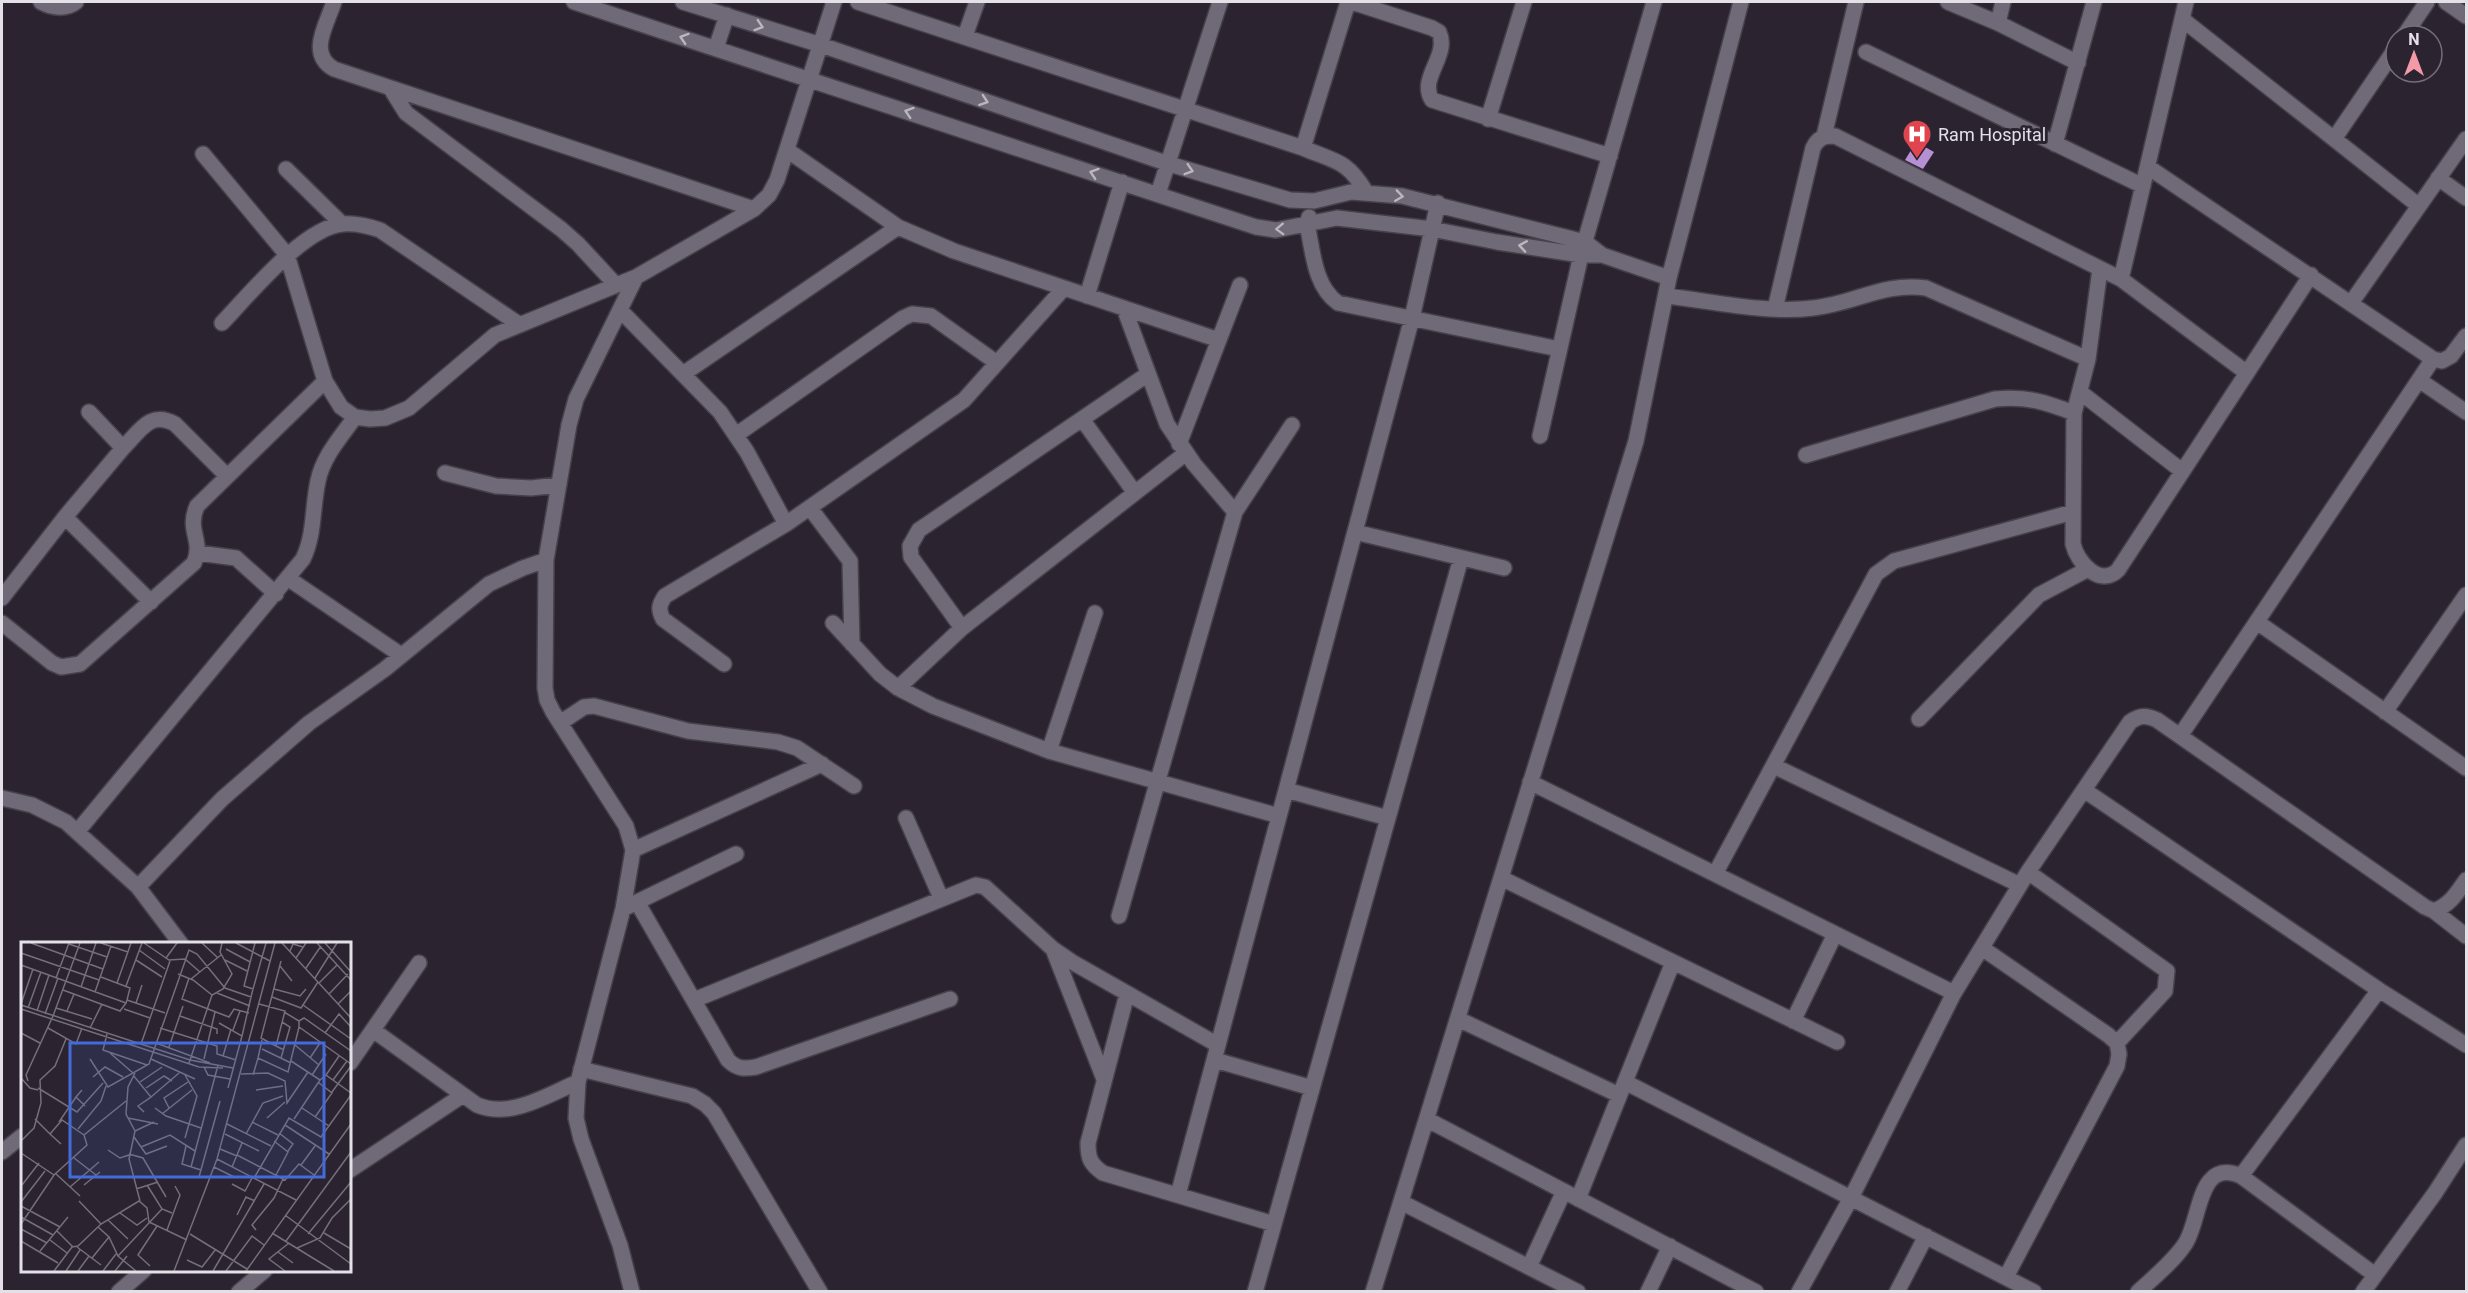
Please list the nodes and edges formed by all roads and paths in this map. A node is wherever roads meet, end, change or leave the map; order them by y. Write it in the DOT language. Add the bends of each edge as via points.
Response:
graph roads {
  1 [pos="41,2"];
  2 [pos="76,2"];
  3 [pos="334,2"];
  4 [pos="574,2"];
  5 [pos="834,2"];
  6 [pos="858,2"];
  7 [pos="977,2"];
  8 [pos="1220,2"];
  9 [pos="1350,2"];
  10 [pos="1524,2"];
  11 [pos="1654,2"];
  12 [pos="1741,2"];
  13 [pos="1856,2"];
  14 [pos="1948,2"];
  15 [pos="2003,2"];
  16 [pos="2094,2"];
  17 [pos="2186,2"];
  18 [pos="2427,2"];
  19 [pos="2446,2"];
  20 [pos="691,3"];
  21 [pos="727,15"];
  22 [pos="2466,16"];
  23 [pos="2182,19"];
  24 [pos="1998,23"];
  25 [pos="2412,24"];
  26 [pos="965,36"];
  27 [pos="821,45"];
  28 [pos="716,48"];
  29 [pos="1866,52"];
  30 [pos="2078,63"];
  31 [pos="2384,66"];
  32 [pos="810,80"];
  33 [pos="391,88"];
  34 [pos="1185,108"];
  35 [pos="1488,119"];
  36 [pos="1824,136"];
  37 [pos="2334,139"];
  38 [pos="2466,139"];
  39 [pos="2055,144"];
  40 [pos="1303,148"];
  41 [pos="787,150"];
  42 [pos="203,154"];
  43 [pos="1610,156"];
  44 [pos="1166,163"];
  45 [pos="2148,167"];
  46 [pos="286,169"];
  47 [pos="2438,178"];
  48 [pos="1122,182"];
  49 [pos="2143,186"];
  50 [pos="1366,192"];
  51 [pos="1158,194"];
  52 [pos="2466,198"];
  53 [pos="1314,201"];
  54 [pos="1438,203"];
  55 [pos="2419,206"];
  56 [pos="754,209"];
  57 [pos="342,224"];
  58 [pos="1307,224"];
  59 [pos="898,227"];
  60 [pos="1432,229"];
  61 [pos="1583,249"];
  62 [pos="287,255"];
  63 [pos="2100,269"];
  64 [pos="2311,275"];
  65 [pos="636,277"];
  66 [pos="1669,278"];
  67 [pos="2121,279"];
  68 [pos="616,285"];
  69 [pos="1240,285"];
  70 [pos="1064,288"];
  71 [pos="1087,296"];
  72 [pos="1666,296"];
  73 [pos="2351,303"];
  74 [pos="1124,308"];
  75 [pos="1775,309"];
  76 [pos="620,310"];
  77 [pos="1412,318"];
  78 [pos="222,323"];
  79 [pos="520,325"];
  80 [pos="2466,336"];
  81 [pos="1219,340"];
  82 [pos="1559,349"];
  83 [pos="2433,359"];
  84 [pos="2088,360"];
  85 [pos="997,363"];
  86 [pos="2247,373"];
  87 [pos="683,374"];
  88 [pos="1148,374"];
  89 [pos="2419,380"];
  90 [pos="325,381"];
  91 [pos="2080,392"];
  92 [pos="89,412"];
  93 [pos="2466,412"];
  94 [pos="2074,413"];
  95 [pos="355,417"];
  96 [pos="1082,419"];
  97 [pos="1292,425"];
  98 [pos="736,435"];
  99 [pos="1540,436"];
  100 [pos="123,448"];
  101 [pos="1183,448"];
  102 [pos="1806,455"];
  103 [pos="2182,471"];
  104 [pos="445,473"];
  105 [pos="226,476"];
  106 [pos="559,485"];
  107 [pos="1135,493"];
  108 [pos="810,508"];
  109 [pos="1235,512"];
  110 [pos="2073,512"];
  111 [pos="65,517"];
  112 [pos="786,524"];
  113 [pos="1355,532"];
  114 [pos="198,554"];
  115 [pos="1461,558"];
  116 [pos="546,560"];
  117 [pos="1504,568"];
  118 [pos="2088,569"];
  119 [pos="289,579"];
  120 [pos="276,594"];
  121 [pos="2466,594"];
  122 [pos="2,598"];
  123 [pos="151,602"];
  124 [pos="1095,613"];
  125 [pos="2257,622"];
  126 [pos="2,623"];
  127 [pos="833,623"];
  128 [pos="962,628"];
  129 [pos="852,644"];
  130 [pos="401,655"];
  131 [pos="724,664"];
  132 [pos="898,688"];
  133 [pos="2385,712"];
  134 [pos="1919,719"];
  135 [pos="560,723"];
  136 [pos="2180,736"];
  137 [pos="1048,751"];
  138 [pos="822,765"];
  139 [pos="1774,766"];
  140 [pos="2466,768"];
  141 [pos="1158,782"];
  142 [pos="1530,782"];
  143 [pos="854,786"];
  144 [pos="1286,790"];
  145 [pos="2084,790"];
  146 [pos="2,798"];
  147 [pos="1280,816"];
  148 [pos="906,818"];
  149 [pos="1388,818"];
  150 [pos="78,832"];
  151 [pos="633,850"];
  152 [pos="736,854"];
  153 [pos="1715,874"];
  154 [pos="1501,878"];
  155 [pos="2024,878"];
  156 [pos="2466,880"];
  157 [pos="138,887"];
  158 [pos="941,898"];
  159 [pos="637,902"];
  160 [pos="623,909"];
  161 [pos="2434,911"];
  162 [pos="1119,916"];
  163 [pos="1835,934"];
  164 [pos="2466,936"];
  165 [pos="180,942"];
  166 [pos="1982,948"];
  167 [pos="1053,949"];
  168 [pos="1672,962"];
  169 [pos="418,963"];
  170 [pos="2379,990"];
  171 [pos="1954,993"];
  172 [pos="1127,994"];
  173 [pos="950,999"];
  174 [pos="694,1000"];
  175 [pos="1458,1020"];
  176 [pos="1793,1021"];
  177 [pos="373,1030"];
  178 [pos="1837,1042"];
  179 [pos="2117,1042"];
  180 [pos="2466,1045"];
  181 [pos="1217,1053"];
  182 [pos="351,1062"];
  183 [pos="579,1076"];
  184 [pos="1104,1079"];
  185 [pos="1312,1088"];
  186 [pos="1622,1088"];
  187 [pos="463,1095"];
  188 [pos="1428,1120"];
  189 [pos="21,1137"];
  190 [pos="2466,1145"];
  191 [pos="2,1152"];
  192 [pos="351,1169"];
  193 [pos="2241,1176"];
  194 [pos="1564,1191"];
  195 [pos="1178,1195"];
  196 [pos="1851,1198"];
  197 [pos="1578,1199"];
  198 [pos="1401,1202"];
  199 [pos="1274,1224"];
  200 [pos="1926,1236"];
  201 [pos="1670,1246"];
  202 [pos="1529,1267"];
  203 [pos="142,1272"];
  204 [pos="258,1273"];
  205 [pos="2375,1275"];
  206 [pos="2006,1277"];
  207 [pos="119,1292"];
  208 [pos="239,1292"];
  209 [pos="632,1292"];
  210 [pos="820,1292"];
  211 [pos="1255,1292"];
  212 [pos="1373,1292"];
  213 [pos="1578,1292"];
  214 [pos="1648,1292"];
  215 [pos="1756,1292"];
  216 [pos="1799,1292"];
  217 [pos="1898,1292"];
  218 [pos="2034,1292"];
  219 [pos="2138,1292"];
  220 [pos="2363,1292"];
  1 -- 2 [label="street" via="59,7"];
  3 -- 33 [label="street" via="319,55 325,64"];
  28 -- 4 [label="street, one-way"];
  5 -- 27 [label="street"];
  6 -- 26 [label="street"];
  7 -- 26 [label="street"];
  8 -- 34 [label="street"];
  9 -- 35 [label="street" via="1439,32 1443,46 1428,93 1441,105"];
  9 -- 40 [label="street"];
  10 -- 35 [label="street"];
  11 -- 43 [label="street"];
  12 -- 66 [label="street"];
  13 -- 36 [label="street"];
  14 -- 24 [label="street"];
  15 -- 24 [label="street"];
  16 -- 30 [label="street"];
  17 -- 23 [label="street"];
  18 -- 25 [label="street"];
  19 -- 22 [label="street"];
  20 -- 21 [label="street"];
  21 -- 27 [label="street, one-way"];
  21 -- 28 [label="street"];
  23 -- 37 [label="street"];
  23 -- 45 [label="street"];
  24 -- 30 [label="street"];
  26 -- 34 [label="street"];
  27 -- 32 [label="street"];
  27 -- 44 [label="street, one-way"];
  28 -- 32 [label="street"];
  29 -- 39 [label="street"];
  30 -- 39 [label="street"];
  31 -- 37 [label="street"];
  32 -- 41 [label="street"];
  48 -- 32 [label="street, one-way"];
  33 -- 56 [label="street"];
  33 -- 68 [label="street" via="406,113 561,229"];
  34 -- 40 [label="street"];
  34 -- 44 [label="street"];
  35 -- 43 [label="street"];
  36 -- 63 [label="street" via="1835,136"];
  36 -- 75 [label="street" via="1813,148"];
  37 -- 55 [label="street"];
  38 -- 47 [label="street"];
  39 -- 49 [label="street"];
  40 -- 50 [label="street" via="1347,166"];
  41 -- 56 [label="street" via="769,195"];
  41 -- 59 [label="street"];
  42 -- 62 [label="street"];
  43 -- 61 [label="street"];
  44 -- 51 [label="street"];
  44 -- 53 [label="street, one-way" via="1290,200"];
  45 -- 49 [label="street"];
  45 -- 64 [label="street"];
  46 -- 57 [label="street"];
  47 -- 52 [label="street"];
  47 -- 55 [label="street"];
  48 -- 51 [label="street"];
  48 -- 71 [label="street"];
  49 -- 67 [label="street"];
  50 -- 53 [label="street"];
  50 -- 54 [label="street, one-way"];
  58 -- 51 [label="street, one-way" via="1276,230 1256,226"];
  53 -- 58 [label="street"];
  54 -- 60 [label="street"];
  54 -- 61 [label="street"];
  55 -- 73 [label="street"];
  56 -- 65 [label="street"];
  57 -- 62 [label="street" via="326,228"];
  57 -- 79 [label="street" via="362,224 380,230"];
  58 -- 60 [label="street" via="1337,218"];
  58 -- 77 [label="street" via="1321,286 1330,297 1338,303"];
  59 -- 70 [label="street" via="954,251"];
  59 -- 87 [label="street"];
  61 -- 60 [label="street, one-way" via="1497,242"];
  60 -- 77 [label="street"];
  61 -- 66 [label="street"];
  61 -- 82 [label="street"];
  62 -- 78 [label="street"];
  62 -- 90 [label="street"];
  63 -- 67 [label="street"];
  63 -- 84 [label="street"];
  64 -- 73 [label="street"];
  64 -- 86 [label="street"];
  65 -- 68 [label="street"];
  65 -- 76 [label="street"];
  66 -- 72 [label="street"];
  67 -- 86 [label="street"];
  68 -- 79 [label="street"];
  69 -- 81 [label="street"];
  70 -- 71 [label="street"];
  70 -- 85 [label="street"];
  71 -- 74 [label="street"];
  72 -- 75 [label="street"];
  72 -- 142 [label="street" via="1636,441"];
  73 -- 83 [label="street"];
  74 -- 81 [label="street"];
  74 -- 88 [label="street"];
  75 -- 84 [label="street" via="1816,308 1906,285 1926,288"];
  76 -- 87 [label="street"];
  76 -- 106 [label="street" via="576,399"];
  77 -- 82 [label="street"];
  77 -- 113 [label="street"];
  79 -- 95 [label="street" via="495,335 409,408 385,418"];
  80 -- 83 [label="street" via="2451,356 2442,361"];
  81 -- 101 [label="street"];
  82 -- 99 [label="street"];
  83 -- 89 [label="street"];
  84 -- 91 [label="street"];
  85 -- 98 [label="street" via="931,316 912,314"];
  85 -- 108 [label="street" via="947,414"];
  86 -- 103 [label="street"];
  87 -- 98 [label="street" via="720,412"];
  88 -- 96 [label="street"];
  88 -- 101 [label="street" via="1167,424"];
  89 -- 93 [label="street"];
  89 -- 125 [label="street"];
  90 -- 95 [label="street" via="341,407"];
  90 -- 105 [label="street"];
  91 -- 94 [label="street"];
  91 -- 103 [label="street"];
  92 -- 100 [label="street"];
  94 -- 102 [label="street" via="2037,399 1995,399"];
  94 -- 110 [label="street"];
  95 -- 119 [label="street" via="321,468 309,546"];
  96 -- 107 [label="street"];
  96 -- 128 [label="street" via="919,530 913,538 911,557"];
  97 -- 109 [label="street"];
  98 -- 112 [label="street"];
  100 -- 105 [label="street" via="149,421 166,419"];
  100 -- 111 [label="street"];
  101 -- 107 [label="street"];
  101 -- 109 [label="street"];
  103 -- 118 [label="street" via="2118,570 2104,577"];
  104 -- 106 [label="street" via="496,486"];
  105 -- 114 [label="street" via="197,506 192,517"];
  106 -- 116 [label="street"];
  107 -- 128 [label="street"];
  108 -- 112 [label="street"];
  108 -- 129 [label="street" via="850,561"];
  109 -- 141 [label="street"];
  110 -- 118 [label="street" via="2075,555"];
  110 -- 139 [label="street" via="1884,567 1876,574"];
  111 -- 122 [label="street"];
  111 -- 123 [label="street"];
  112 -- 131 [label="street" via="665,596 659,604 663,619"];
  113 -- 115 [label="street"];
  113 -- 144 [label="street"];
  114 -- 120 [label="street" via="236,558"];
  114 -- 123 [label="street" via="194,563"];
  115 -- 117 [label="street"];
  115 -- 149 [label="street"];
  116 -- 130 [label="street" via="489,584"];
  116 -- 135 [label="street" via="545,688"];
  118 -- 134 [label="street" via="2039,595"];
  119 -- 120 [label="street"];
  119 -- 130 [label="street"];
  120 -- 150 [label="street"];
  121 -- 133 [label="street"];
  123 -- 126 [label="street" via="80,664 70,668 52,663"];
  124 -- 137 [label="street"];
  125 -- 133 [label="street"];
  125 -- 136 [label="street"];
  127 -- 129 [label="street"];
  128 -- 132 [label="street"];
  129 -- 132 [label="street"];
  130 -- 157 [label="street" via="269,756"];
  132 -- 137 [label="street" via="933,706"];
  133 -- 140 [label="street"];
  135 -- 138 [label="street" via="584,707 603,707 688,731 778,742 797,748"];
  135 -- 151 [label="street" via="626,826"];
  136 -- 145 [label="street" via="2157,720 2139,716 2130,722"];
  136 -- 161 [label="street"];
  137 -- 141 [label="street"];
  138 -- 143 [label="street"];
  138 -- 151 [label="street"];
  139 -- 153 [label="street"];
  139 -- 155 [label="street"];
  141 -- 147 [label="street"];
  141 -- 162 [label="street"];
  142 -- 153 [label="street"];
  142 -- 154 [label="street"];
  144 -- 147 [label="street"];
  144 -- 149 [label="street"];
  145 -- 155 [label="street"];
  145 -- 170 [label="street"];
  146 -- 150 [label="street" via="49,812"];
  147 -- 181 [label="street"];
  148 -- 158 [label="street"];
  149 -- 185 [label="street"];
  150 -- 157 [label="street"];
  151 -- 160 [label="street"];
  152 -- 159 [label="street"];
  153 -- 163 [label="street"];
  154 -- 168 [label="street"];
  154 -- 175 [label="street"];
  155 -- 166 [label="street"];
  155 -- 179 [label="street" via="2167,970 2165,992"];
  156 -- 161 [label="street" via="2452,900"];
  157 -- 165 [label="street"];
  158 -- 167 [label="street" via="976,885 985,887"];
  158 -- 174 [label="street"];
  159 -- 160 [label="street"];
  159 -- 174 [label="street"];
  160 -- 183 [label="street"];
  161 -- 164 [label="street"];
  163 -- 171 [label="street"];
  163 -- 176 [label="street"];
  166 -- 171 [label="street"];
  166 -- 179 [label="street"];
  167 -- 172 [label="street"];
  167 -- 184 [label="street"];
  168 -- 176 [label="street"];
  168 -- 186 [label="street"];
  169 -- 177 [label="street"];
  170 -- 180 [label="street"];
  170 -- 193 [label="street"];
  171 -- 196 [label="street"];
  172 -- 181 [label="street"];
  172 -- 184 [label="street"];
  173 -- 174 [label="street" via="742,1069 728,1060"];
  175 -- 186 [label="street"];
  175 -- 188 [label="street"];
  176 -- 178 [label="street"];
  177 -- 182 [label="street"];
  177 -- 187 [label="street"];
  179 -- 206 [label="street" via="2117,1066"];
  181 -- 185 [label="street"];
  181 -- 195 [label="street"];
  183 -- 187 [label="street" via="499,1111 477,1105"];
  183 -- 209 [label="street" via="576,1118 581,1139 620,1245"];
  183 -- 210 [label="street" via="692,1096 705,1104"];
  184 -- 195 [label="street" via="1088,1143 1091,1165 1103,1173"];
  185 -- 199 [label="street"];
  186 -- 196 [label="street"];
  186 -- 197 [label="street"];
  187 -- 192 [label="street"];
  188 -- 194 [label="street"];
  188 -- 198 [label="street"];
  189 -- 191 [label="street"];
  190 -- 205 [label="street"];
  193 -- 205 [label="street"];
  193 -- 219 [label="street" via="2230,1171 2211,1179 2186,1243"];
  194 -- 197 [label="street"];
  194 -- 202 [label="street"];
  195 -- 199 [label="street"];
  196 -- 200 [label="street"];
  196 -- 216 [label="street"];
  197 -- 201 [label="street"];
  198 -- 202 [label="street"];
  198 -- 212 [label="street"];
  199 -- 211 [label="street"];
  200 -- 206 [label="street"];
  200 -- 217 [label="street"];
  201 -- 214 [label="street"];
  201 -- 215 [label="street"];
  202 -- 213 [label="street"];
  203 -- 207 [label="street"];
  204 -- 208 [label="street"];
  205 -- 220 [label="street"];
  206 -- 218 [label="street"];
}
